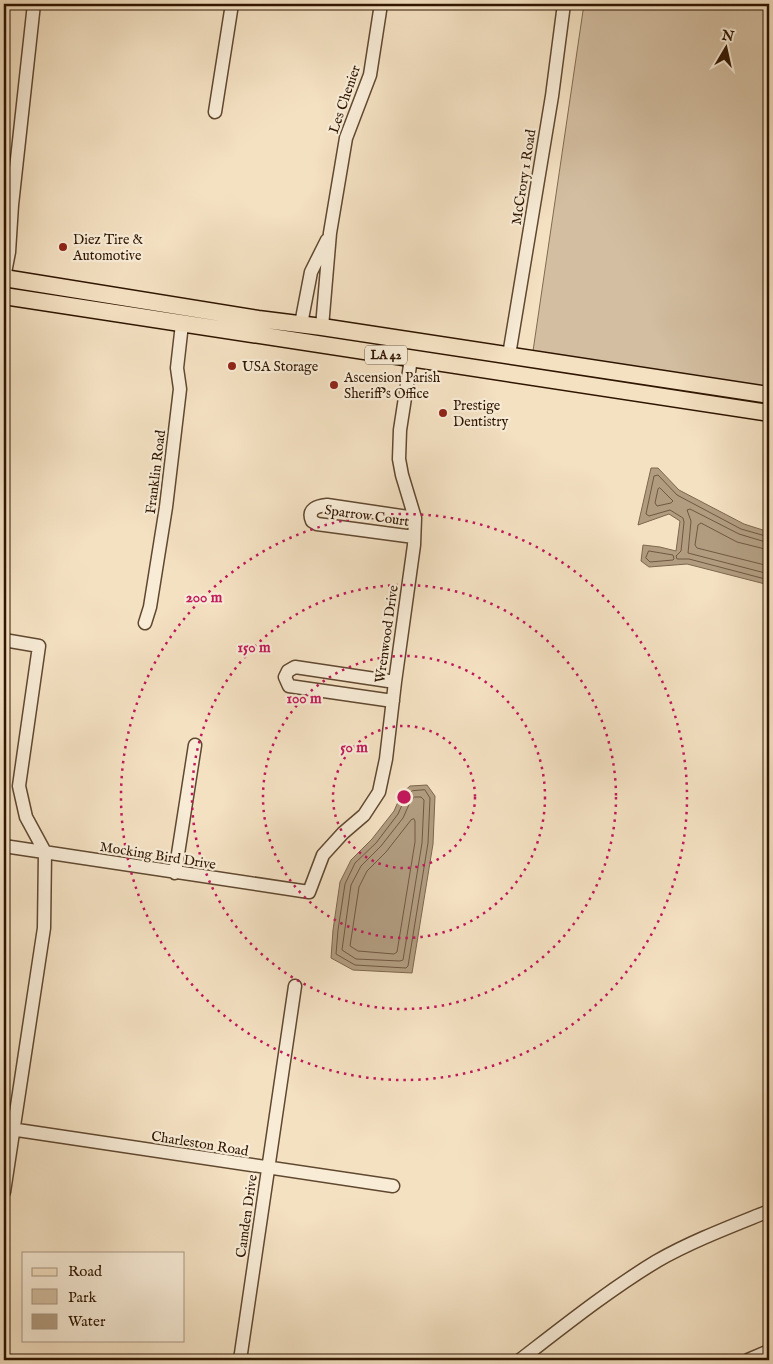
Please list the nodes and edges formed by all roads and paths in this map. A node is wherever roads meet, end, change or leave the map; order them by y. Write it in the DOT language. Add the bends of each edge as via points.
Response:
graph roads {
  1 [pos="34,4"];
  2 [pos="232,4"];
  3 [pos="381,4"];
  4 [pos="564,4"];
  5 [pos="215,112"];
  6 [pos="330,233"];
  7 [pos="4,279"];
  8 [pos="4,296"];
  9 [pos="146,318"];
  10 [pos="252,322"];
  11 [pos="182,324"];
  12 [pos="301,324"];
  13 [pos="322,327"];
  14 [pos="509,355"];
  15 [pos="411,359"];
  16 [pos="654,377"];
  17 [pos="566,382"];
  18 [pos="769,395"];
  19 [pos="769,413"];
  20 [pos="415,518"];
  21 [pos="414,537"];
  22 [pos="145,623"];
  23 [pos="4,640"];
  24 [pos="395,682"];
  25 [pos="393,701"];
  26 [pos="195,745"];
  27 [pos="4,846"];
  28 [pos="45,852"];
  29 [pos="175,873"];
  30 [pos="309,892"];
  31 [pos="295,986"];
  32 [pos="9,1129"];
  33 [pos="268,1168"];
  34 [pos="392,1186"];
  35 [pos="4,1192"];
  36 [pos="769,1210"];
  37 [pos="769,1351"];
  38 [pos="240,1360"];
  39 [pos="520,1360"];
  40 [pos="748,1360"];
  1 -- 7 [label="street"];
  2 -- 5 [label="street"];
  3 -- 6 [label="street, Les Chenier" via="370,75 346,138"];
  4 -- 14 [label="street, McCrory 1 Road"];
  6 -- 12 [label="street, Les Chenier" via="311,272"];
  6 -- 13 [label="street, Les Chenier"];
  7 -- 10 [label="main road, LA 42"];
  8 -- 9 [label="main road, LA 42"];
  9 -- 10 [label="main road" via="175,315"];
  9 -- 11 [label="main road, LA 42"];
  10 -- 12 [label="main road, LA 42"];
  10 -- 13 [label="main road" via="305,334"];
  11 -- 15 [label="main road, LA 42"];
  11 -- 22 [label="street, Franklin Road" via="174,448 152,598"];
  12 -- 13 [label="main road, LA 42"];
  13 -- 14 [label="main road, LA 42"];
  14 -- 15 [label="main road" via="499,364 437,355"];
  14 -- 16 [label="main road, LA 42"];
  15 -- 17 [label="main road, LA 42"];
  15 -- 20 [label="street, Wrenwood Drive" via="400,430 399,460"];
  16 -- 17 [label="main road" via="622,379 582,373"];
  16 -- 18 [label="main road, LA 42"];
  17 -- 19 [label="main road, LA 42"];
  20 -- 21 [label="street, Wrenwood Drive"];
  20 -- 21 [label="street, Sparrow Court" via="327,506 317,506 310,516 317,524"];
  21 -- 24 [label="street, Wrenwood Drive"];
  23 -- 28 [label="street" via="39,646 19,786 26,817"];
  24 -- 25 [label="street, Wrenwood Drive"];
  24 -- 25 [label="street" via="295,667 285,678 289,686"];
  25 -- 30 [label="street, Wrenwood Drive" via="379,792 364,815 323,855"];
  26 -- 29 [label="street"];
  27 -- 28 [label="street, Mocking Bird Drive"];
  28 -- 29 [label="street, Mocking Bird Drive"];
  28 -- 32 [label="street" via="44,928"];
  29 -- 30 [label="street, Mocking Bird Drive"];
  31 -- 33 [label="street, Camden Drive"];
  32 -- 33 [label="street, Charleston Road"];
  32 -- 35 [label="street"];
  33 -- 34 [label="street, Charleston Road"];
  33 -- 38 [label="street, Camden Drive"];
  36 -- 39 [label="street" via="658,1261"];
  37 -- 40 [label="street"];
}
